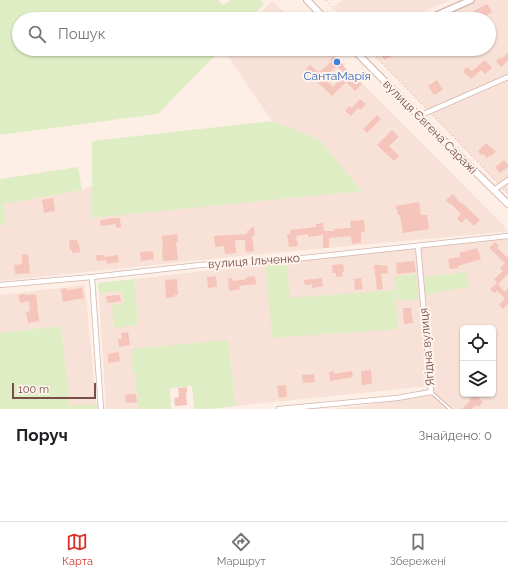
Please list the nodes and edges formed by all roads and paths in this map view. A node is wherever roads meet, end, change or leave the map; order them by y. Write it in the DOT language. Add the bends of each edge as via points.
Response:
graph roads {
  1 [pos="307,0"];
  2 [pos="326,0"];
  3 [pos="471,0"];
  4 [pos="318,12"];
  5 [pos="336,12"];
  6 [pos="444,12"];
  7 [pos="363,56"];
  8 [pos="375,56"];
  9 [pos="508,77"];
  10 [pos="429,112"];
  11 [pos="419,116"];
  12 [pos="508,180"];
  13 [pos="500,186"];
  14 [pos="494,190"];
  15 [pos="508,194"];
  16 [pos="508,204"];
  17 [pos="508,236"];
  18 [pos="418,246"];
  19 [pos="92,277"];
  20 [pos="0,285"];
  21 [pos="431,392"];
  22 [pos="101,409"];
  23 [pos="279,409"];
  24 [pos="450,409"];
  1 -- 4 [label="main road"];
  2 -- 5 [label="path"];
  3 -- 6 [label="street"];
  7 -- 11 [label="main road, вулиця Євгена Саражі"];
  8 -- 10 [label="path"];
  9 -- 10 [label="street"];
  10 -- 11 [label="street"];
  10 -- 13 [label="path"];
  11 -- 14 [label="main road, вулиця Євгена Саражі"];
  12 -- 13 [label="street"];
  13 -- 14 [label="street"];
  13 -- 15 [label="path"];
  14 -- 16 [label="main road, вулиця Євгена Саражі"];
  17 -- 18 [label="street, вулиця Ільченко"];
  18 -- 19 [label="street, вулиця Ільченко"];
  18 -- 21 [label="street, Ягідна вулиця"];
  19 -- 20 [label="street, вулиця Ільченко"];
  19 -- 22 [label="street"];
  21 -- 23 [label="street, Ягідна вулиця" via="397,398"];
  21 -- 24 [label="lane"];
}
